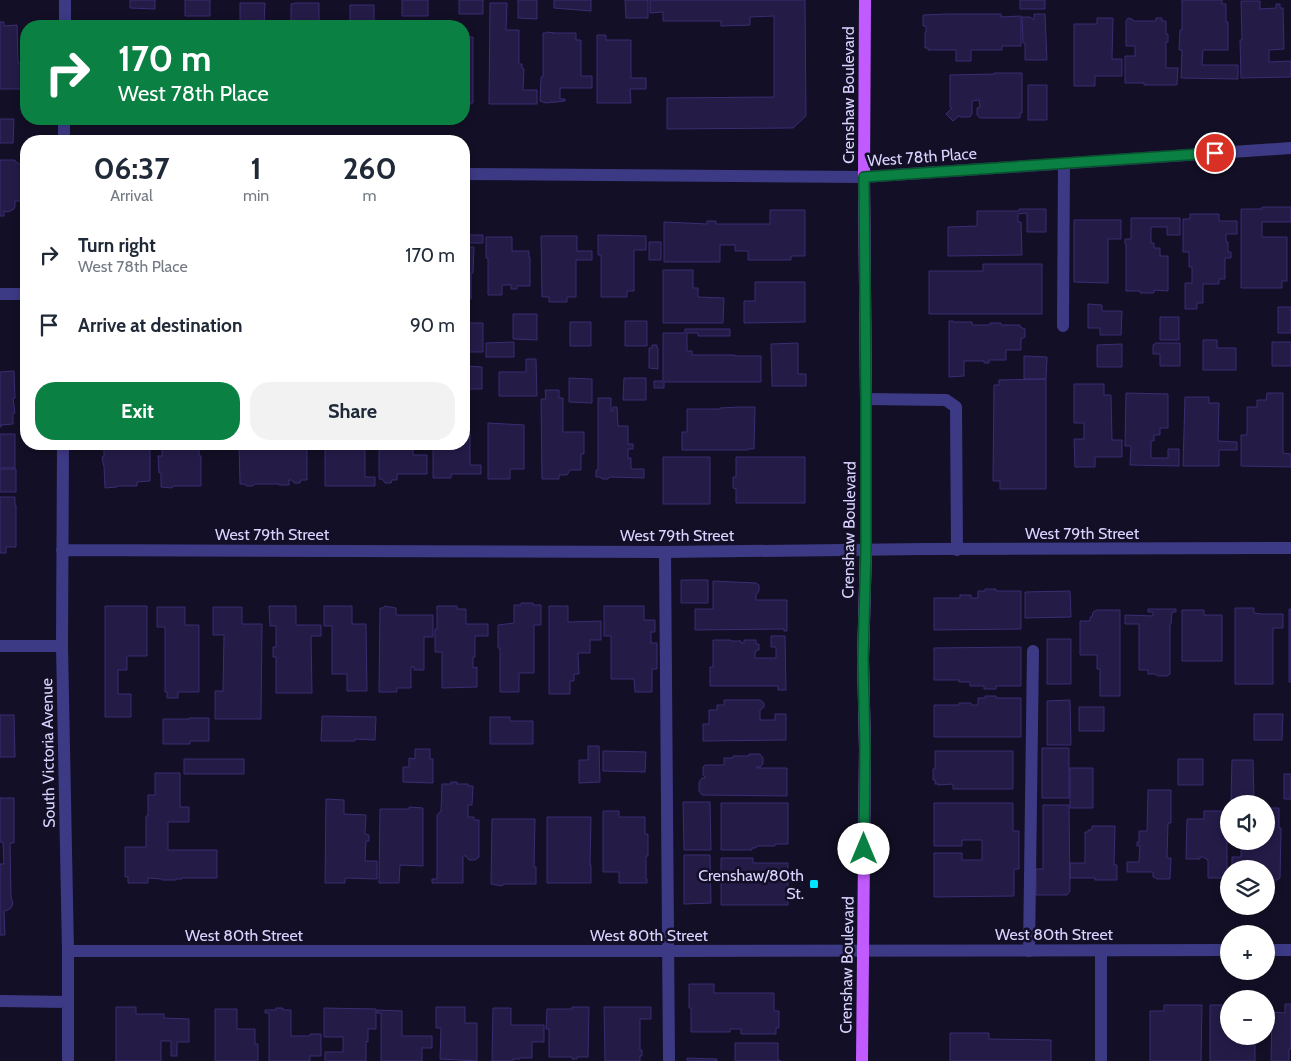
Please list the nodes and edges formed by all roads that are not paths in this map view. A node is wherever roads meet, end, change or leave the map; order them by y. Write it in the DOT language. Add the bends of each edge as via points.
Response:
graph roads {
  1 [pos="65,0"];
  2 [pos="865,0"];
  3 [pos="64,20"];
  4 [pos="1291,148"];
  5 [pos="1064,164"];
  6 [pos="470,174"];
  7 [pos="864,177"];
  8 [pos="0,294"];
  9 [pos="20,294"];
  10 [pos="1063,326"];
  11 [pos="866,399"];
  12 [pos="63,450"];
  13 [pos="1291,548"];
  14 [pos="62,550"];
  15 [pos="866,550"];
  16 [pos="957,550"];
  17 [pos="665,552"];
  18 [pos="0,646"];
  19 [pos="62,646"];
  20 [pos="1034,651"];
  21 [pos="68,950"];
  22 [pos="863,950"];
  23 [pos="1029,950"];
  24 [pos="1101,950"];
  25 [pos="1220,950"];
  26 [pos="1275,950"];
  27 [pos="1291,950"];
  28 [pos="668,951"];
  29 [pos="0,1001"];
  30 [pos="68,1002"];
  31 [pos="68,1061"];
  32 [pos="669,1061"];
  33 [pos="862,1061"];
  34 [pos="1101,1061"];
  1 -- 3 [label="street"];
  2 -- 7 [label="main road, Crenshaw Boulevard"];
  4 -- 5 [label="street, West 78th Place"];
  5 -- 7 [label="street, West 78th Place"];
  5 -- 10 [label="street"];
  6 -- 7 [label="street, West 78th Place"];
  7 -- 11 [label="main road, Crenshaw Boulevard"];
  8 -- 9 [label="street"];
  11 -- 15 [label="main road, Crenshaw Boulevard"];
  11 -- 16 [label="street" via="946,400 956,407"];
  12 -- 14 [label="street, South Victoria Avenue"];
  13 -- 16 [label="street, West 79th Street"];
  14 -- 17 [label="street, West 79th Street"];
  14 -- 19 [label="street, South Victoria Avenue"];
  15 -- 16 [label="street, West 79th Street"];
  15 -- 17 [label="street, West 79th Street"];
  15 -- 22 [label="main road, Crenshaw Boulevard"];
  17 -- 28 [label="street"];
  18 -- 19 [label="street"];
  19 -- 21 [label="street, South Victoria Avenue"];
  20 -- 23 [label="street"];
  21 -- 28 [label="street, West 80th Street"];
  21 -- 30 [label="street, South Victoria Avenue"];
  22 -- 23 [label="street, West 80th Street"];
  22 -- 28 [label="street, West 80th Street"];
  22 -- 33 [label="main road, Crenshaw Boulevard"];
  23 -- 24 [label="street, West 80th Street"];
  24 -- 25 [label="street, West 80th Street"];
  24 -- 34 [label="street"];
  26 -- 27 [label="street"];
  28 -- 32 [label="street"];
  29 -- 30 [label="street"];
  30 -- 31 [label="street, South Victoria Avenue"];
}
